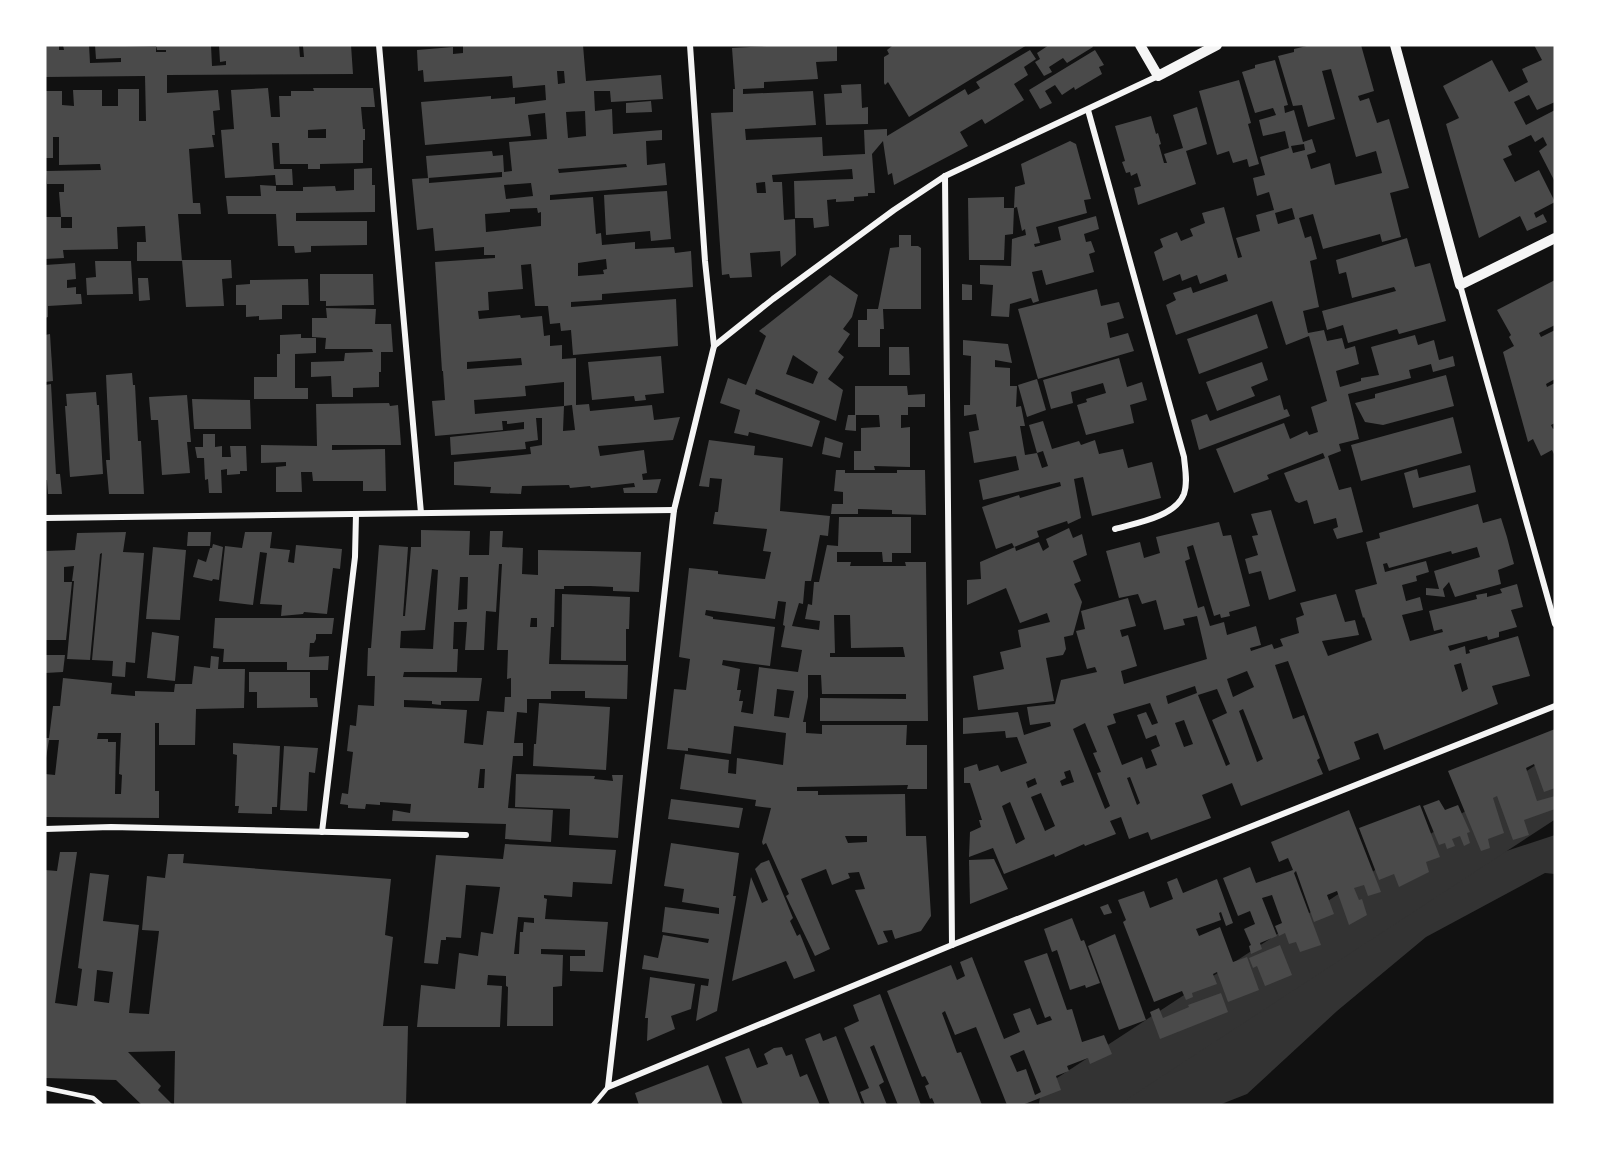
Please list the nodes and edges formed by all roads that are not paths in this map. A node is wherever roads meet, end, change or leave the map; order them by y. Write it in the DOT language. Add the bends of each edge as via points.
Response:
graph roads {
  1 [pos="379,45"];
  2 [pos="690,45"];
  3 [pos="1140,45"];
  4 [pos="1217,45"];
  5 [pos="1395,45"];
  6 [pos="1158,76"];
  7 [pos="1088,110"];
  8 [pos="945,176"];
  9 [pos="1555,238"];
  10 [pos="1460,285"];
  11 [pos="714,346"];
  12 [pos="674,510"];
  13 [pos="421,513"];
  14 [pos="356,514"];
  15 [pos="45,518"];
  16 [pos="1115,529"];
  17 [pos="1555,623"];
  18 [pos="1555,706"];
  19 [pos="45,829"];
  20 [pos="322,832"];
  21 [pos="466,835"];
  22 [pos="952,945"];
  23 [pos="45,1088"];
  24 [pos="608,1088"];
  25 [pos="101,1105"];
  26 [pos="593,1105"];
  1 -- 13 [label="street"];
  2 -- 11 [label="street"];
  3 -- 6 [label="street"];
  4 -- 6 [label="street"];
  5 -- 10 [label="street"];
  6 -- 7 [label="street"];
  7 -- 8 [label="street"];
  7 -- 16 [label="street" via="1187,478 1178,505"];
  8 -- 11 [label="street"];
  8 -- 22 [label="street"];
  9 -- 10 [label="street"];
  10 -- 17 [label="street"];
  11 -- 12 [label="street"];
  12 -- 13 [label="street"];
  12 -- 24 [label="street"];
  13 -- 14 [label="street"];
  14 -- 15 [label="street"];
  14 -- 20 [label="street" via="355,557"];
  18 -- 22 [label="street"];
  19 -- 20 [label="street"];
  20 -- 21 [label="street"];
  22 -- 24 [label="street"];
  23 -- 25 [label="lane" via="93,1098"];
  24 -- 26 [label="lane"];
}
